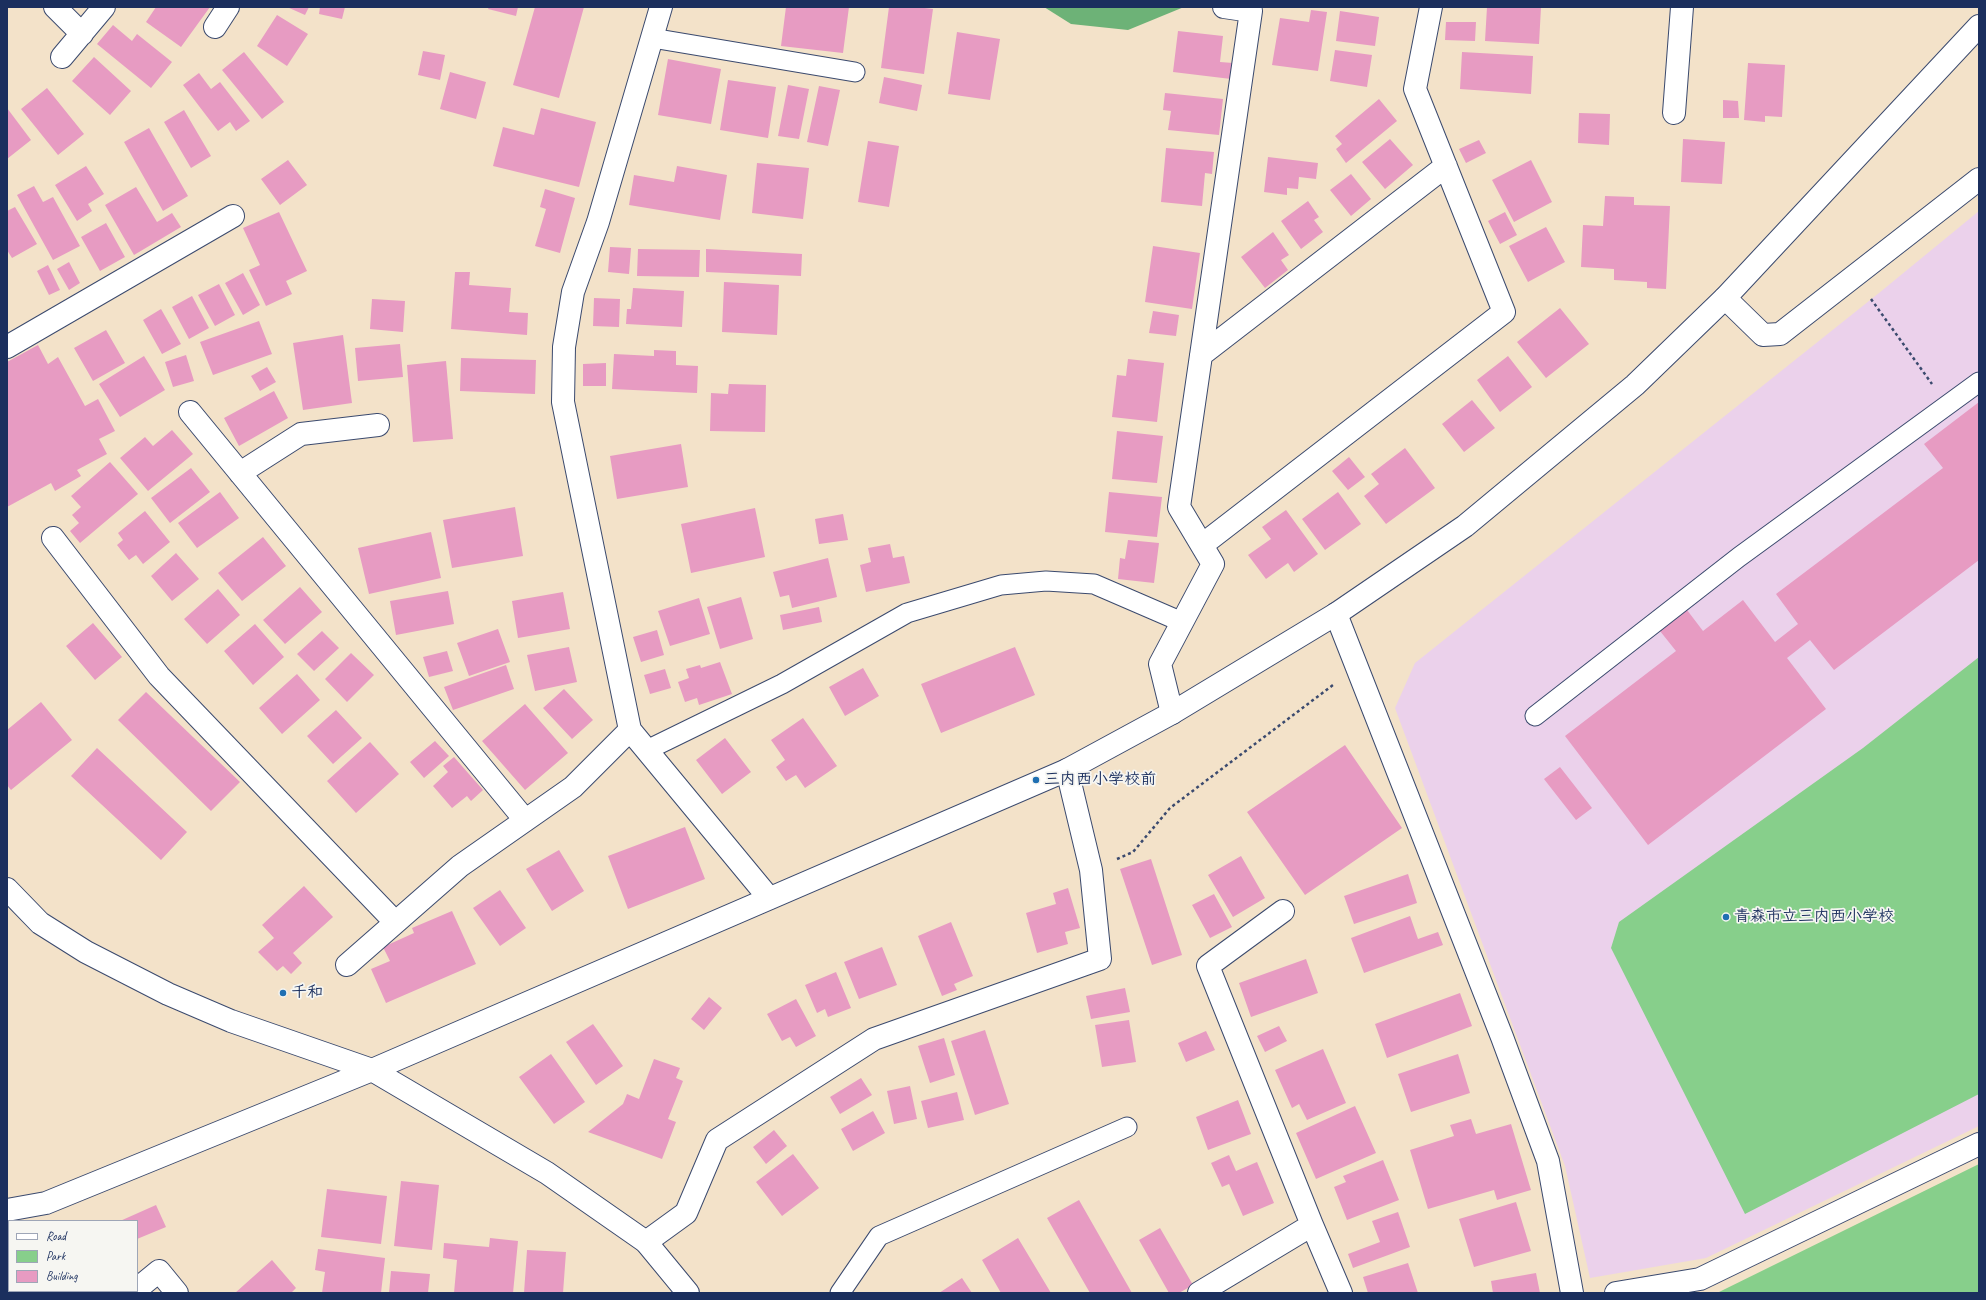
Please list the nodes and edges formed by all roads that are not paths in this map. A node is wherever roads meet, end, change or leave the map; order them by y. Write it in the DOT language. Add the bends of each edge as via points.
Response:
graph roads {
  1 [pos="55,7"];
  2 [pos="104,7"];
  3 [pos="228,7"];
  4 [pos="661,7"];
  5 [pos="1224,7"];
  6 [pos="1431,7"];
  7 [pos="1682,7"];
  8 [pos="1979,26"];
  9 [pos="215,27"];
  10 [pos="82,34"];
  11 [pos="652,38"];
  12 [pos="62,57"];
  13 [pos="854,72"];
  14 [pos="1674,113"];
  15 [pos="1446,166"];
  16 [pos="1979,179"];
  17 [pos="233,216"];
  18 [pos="1725,298"];
  19 [pos="7,346"];
  20 [pos="1201,355"];
  21 [pos="1979,382"];
  22 [pos="190,412"];
  23 [pos="378,425"];
  24 [pos="240,473"];
  25 [pos="53,538"];
  26 [pos="1202,545"];
  27 [pos="1336,614"];
  28 [pos="1182,622"];
  29 [pos="1172,713"];
  30 [pos="1535,716"];
  31 [pos="630,730"];
  32 [pos="647,750"];
  33 [pos="1067,770"];
  34 [pos="525,820"];
  35 [pos="7,889"];
  36 [pos="770,898"];
  37 [pos="1283,911"];
  38 [pos="395,922"];
  39 [pos="347,964"];
  40 [pos="372,1070"];
  41 [pos="1127,1127"];
  42 [pos="1979,1144"];
  43 [pos="46,1203"];
  44 [pos="7,1210"];
  45 [pos="25,1220"];
  46 [pos="1312,1225"];
  47 [pos="646,1242"];
  48 [pos="138,1288"];
  49 [pos="176,1293"];
  50 [pos="688,1293"];
  51 [pos="840,1293"];
  52 [pos="1199,1293"];
  53 [pos="1341,1293"];
  54 [pos="1572,1293"];
  55 [pos="1616,1293"];
  1 -- 10 [label="street"];
  2 -- 10 [label="street"];
  3 -- 9 [label="street"];
  4 -- 11 [label="street"];
  5 -- 20 [label="street" via="1251,11"];
  6 -- 15 [label="street" via="1415,89"];
  7 -- 14 [label="street"];
  8 -- 18 [label="street"];
  10 -- 12 [label="street"];
  11 -- 13 [label="lane"];
  11 -- 31 [label="street" via="598,222 573,292 564,347 564,402"];
  15 -- 20 [label="street"];
  15 -- 26 [label="street" via="1504,312"];
  16 -- 18 [label="street" via="1780,334 1763,335"];
  17 -- 19 [label="street"];
  18 -- 27 [label="street" via="1635,384 1465,526"];
  20 -- 26 [label="street" via="1179,507"];
  21 -- 30 [label="lane" via="1739,557"];
  22 -- 24 [label="street"];
  23 -- 24 [label="street" via="301,434"];
  24 -- 34 [label="street"];
  25 -- 38 [label="street" via="159,676"];
  26 -- 28 [label="street" via="1213,564"];
  27 -- 29 [label="street"];
  27 -- 54 [label="street" via="1548,1161"];
  28 -- 29 [label="street" via="1160,664"];
  28 -- 32 [label="lane" via="1094,584 1046,581 1001,585 907,613 782,684"];
  29 -- 33 [label="street"];
  31 -- 32 [label="street"];
  31 -- 34 [label="street" via="573,787"];
  32 -- 36 [label="street"];
  33 -- 36 [label="street"];
  33 -- 47 [label="street" via="1091,870 1100,959 874,1040 718,1140 686,1213"];
  34 -- 38 [label="street" via="460,866"];
  35 -- 40 [label="street" via="40,923 86,952 168,994 231,1021"];
  36 -- 40 [label="street"];
  37 -- 46 [label="street" via="1208,966"];
  38 -- 39 [label="street"];
  40 -- 43 [label="street"];
  40 -- 47 [label="street" via="547,1173"];
  41 -- 51 [label="lane" via="879,1236"];
  42 -- 55 [label="street" via="1700,1279"];
  43 -- 44 [label="street"];
  43 -- 45 [label="street"];
  46 -- 52 [label="street"];
  46 -- 53 [label="street"];
  47 -- 50 [label="street"];
  48 -- 49 [label="street" via="159,1271"];
}
